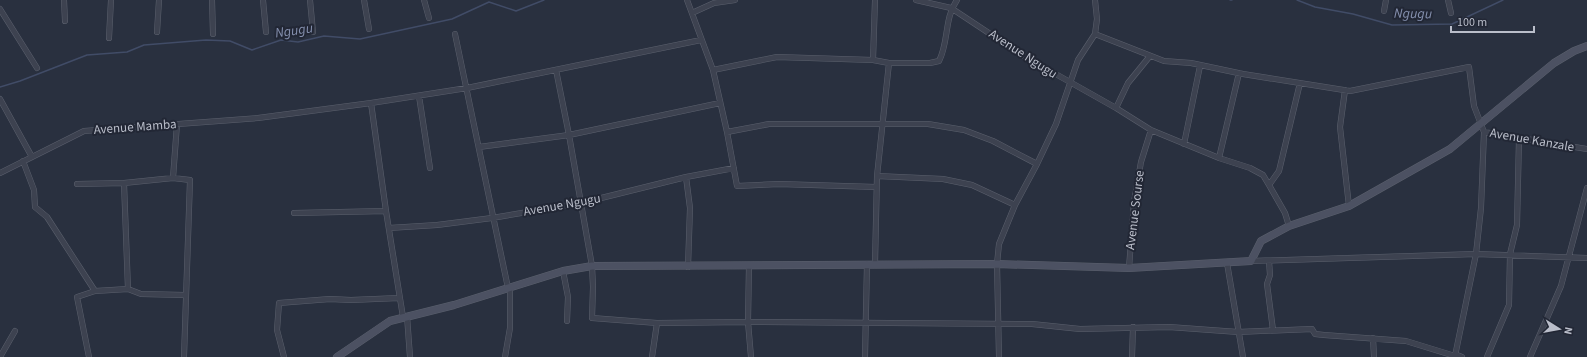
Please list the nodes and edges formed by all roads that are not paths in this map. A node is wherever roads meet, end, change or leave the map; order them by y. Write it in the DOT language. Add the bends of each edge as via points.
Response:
graph roads {
  1 [pos="64,0"];
  2 [pos="111,0"];
  3 [pos="159,0"];
  4 [pos="212,0"];
  5 [pos="263,0"];
  6 [pos="310,0"];
  7 [pos="364,0"];
  8 [pos="424,0"];
  9 [pos="687,0"];
  10 [pos="735,0"];
  11 [pos="875,0"];
  12 [pos="916,0"];
  13 [pos="957,0"];
  14 [pos="1095,0"];
  15 [pos="1386,0"];
  16 [pos="1448,0"];
  17 [pos="951,8"];
  18 [pos="0,9"];
  19 [pos="1384,11"];
  20 [pos="692,12"];
  21 [pos="1451,13"];
  22 [pos="429,18"];
  23 [pos="65,21"];
  24 [pos="369,29"];
  25 [pos="157,32"];
  26 [pos="266,32"];
  27 [pos="313,32"];
  28 [pos="213,34"];
  29 [pos="455,34"];
  30 [pos="1096,34"];
  31 [pos="109,38"];
  32 [pos="701,40"];
  33 [pos="1587,46"];
  34 [pos="1150,56"];
  35 [pos="873,60"];
  36 [pos="890,63"];
  37 [pos="1200,66"];
  38 [pos="37,68"];
  39 [pos="556,70"];
  40 [pos="713,70"];
  41 [pos="1239,74"];
  42 [pos="1300,83"];
  43 [pos="1070,84"];
  44 [pos="467,88"];
  45 [pos="1345,90"];
  46 [pos="419,96"];
  47 [pos="0,98"];
  48 [pos="371,103"];
  49 [pos="720,103"];
  50 [pos="1116,108"];
  51 [pos="882,123"];
  52 [pos="177,124"];
  53 [pos="1480,125"];
  54 [pos="1151,130"];
  55 [pos="727,132"];
  56 [pos="1484,132"];
  57 [pos="569,135"];
  58 [pos="1519,139"];
  59 [pos="1184,144"];
  60 [pos="479,147"];
  61 [pos="1587,149"];
  62 [pos="32,157"];
  63 [pos="1219,158"];
  64 [pos="23,161"];
  65 [pos="1037,164"];
  66 [pos="430,168"];
  67 [pos="734,168"];
  68 [pos="0,174"];
  69 [pos="877,176"];
  70 [pos="686,177"];
  71 [pos="173,178"];
  72 [pos="124,183"];
  73 [pos="77,184"];
  74 [pos="1269,185"];
  75 [pos="876,187"];
  76 [pos="1587,188"];
  77 [pos="581,203"];
  78 [pos="1015,205"];
  79 [pos="1349,206"];
  80 [pos="386,211"];
  81 [pos="294,212"];
  82 [pos="492,218"];
  83 [pos="1289,226"];
  84 [pos="389,228"];
  85 [pos="1476,254"];
  86 [pos="1510,254"];
  87 [pos="1569,256"];
  88 [pos="1587,258"];
  89 [pos="1250,261"];
  90 [pos="1269,261"];
  91 [pos="1227,263"];
  92 [pos="871,264"];
  93 [pos="997,264"];
  94 [pos="749,265"];
  95 [pos="592,266"];
  96 [pos="688,267"];
  97 [pos="1129,268"];
  98 [pos="563,271"];
  99 [pos="509,288"];
  100 [pos="128,289"];
  101 [pos="96,291"];
  102 [pos="185,295"];
  103 [pos="399,298"];
  104 [pos="405,316"];
  105 [pos="567,321"];
  106 [pos="748,322"];
  107 [pos="866,322"];
  108 [pos="657,323"];
  109 [pos="998,325"];
  110 [pos="1134,327"];
  111 [pos="1273,330"];
  112 [pos="15,331"];
  113 [pos="1238,332"];
  114 [pos="1373,338"];
  115 [pos="1455,354"];
  116 [pos="0,357"];
  117 [pos="89,357"];
  118 [pos="184,357"];
  119 [pos="284,357"];
  120 [pos="337,357"];
  121 [pos="410,357"];
  122 [pos="505,357"];
  123 [pos="652,357"];
  124 [pos="751,357"];
  125 [pos="865,357"];
  126 [pos="999,357"];
  127 [pos="1132,357"];
  128 [pos="1243,357"];
  129 [pos="1374,357"];
  130 [pos="1462,357"];
  131 [pos="1487,357"];
  132 [pos="1530,357"];
  1 -- 23 [label="street"];
  2 -- 31 [label="street"];
  3 -- 25 [label="street"];
  4 -- 28 [label="street"];
  5 -- 26 [label="street"];
  6 -- 27 [label="street"];
  7 -- 24 [label="street"];
  8 -- 22 [label="street"];
  9 -- 20 [label="street"];
  10 -- 20 [label="street" via="714,3"];
  11 -- 35 [label="street"];
  12 -- 17 [label="street"];
  13 -- 17 [label="street"];
  14 -- 30 [label="street"];
  15 -- 19 [label="street"];
  16 -- 21 [label="street"];
  17 -- 36 [label="street" via="939,61 930,64"];
  17 -- 43 [label="street, Avenue Ngugu"];
  18 -- 38 [label="street"];
  20 -- 32 [label="street"];
  29 -- 44 [label="street"];
  30 -- 34 [label="street"];
  30 -- 43 [label="street" via="1078,60"];
  32 -- 39 [label="street, Avenue Mamba"];
  32 -- 40 [label="street"];
  33 -- 53 [label="street" via="1554,63"];
  34 -- 37 [label="street" via="1164,61"];
  34 -- 50 [label="street" via="1128,83"];
  35 -- 36 [label="street"];
  35 -- 40 [label="street" via="777,56"];
  36 -- 51 [label="street"];
  37 -- 41 [label="street"];
  37 -- 59 [label="street"];
  39 -- 44 [label="street, Avenue Mamba"];
  39 -- 57 [label="street"];
  40 -- 49 [label="street"];
  41 -- 42 [label="street"];
  41 -- 63 [label="street"];
  42 -- 45 [label="street"];
  42 -- 74 [label="street" via="1278,171"];
  43 -- 50 [label="street, Avenue Ngugu"];
  43 -- 65 [label="street" via="1056,124"];
  44 -- 46 [label="street, Avenue Mamba"];
  44 -- 60 [label="street"];
  45 -- 53 [label="street, Avenue Kanzale" via="1469,67 1474,106"];
  45 -- 79 [label="street" via="1340,127"];
  46 -- 48 [label="street, Avenue Mamba"];
  46 -- 66 [label="street"];
  47 -- 62 [label="street"];
  48 -- 52 [label="street, Avenue Mamba" via="258,118"];
  48 -- 80 [label="street"];
  49 -- 55 [label="street"];
  49 -- 57 [label="street"];
  50 -- 54 [label="street, Avenue Ngugu"];
  51 -- 55 [label="street" via="769,124"];
  51 -- 65 [label="street" via="928,124 964,130 993,141"];
  51 -- 69 [label="street"];
  52 -- 62 [label="street, Avenue Mamba" via="84,131"];
  52 -- 71 [label="street"];
  53 -- 56 [label="street, Avenue Kanzale"];
  53 -- 79 [label="street" via="1450,149"];
  54 -- 59 [label="street, Avenue Ngugu"];
  54 -- 97 [label="street, Avenue Sourse" via="1141,162 1134,202"];
  55 -- 67 [label="street"];
  56 -- 58 [label="street, Avenue Kanzale"];
  56 -- 85 [label="street"];
  57 -- 60 [label="street"];
  57 -- 77 [label="street"];
  58 -- 61 [label="street, Avenue Kanzale"];
  58 -- 86 [label="street" via="1517,226"];
  59 -- 63 [label="street, Avenue Ngugu"];
  60 -- 82 [label="street"];
  62 -- 64 [label="street, Avenue Mamba"];
  63 -- 74 [label="street, Avenue Ngugu" via="1263,175"];
  64 -- 68 [label="street, Avenue Mamba"];
  64 -- 101 [label="street" via="34,190 35,207 47,217"];
  65 -- 78 [label="street"];
  67 -- 70 [label="street, Avenue Ngugu"];
  67 -- 75 [label="street" via="737,186 779,184"];
  69 -- 75 [label="street"];
  69 -- 78 [label="street" via="943,179 972,186"];
  70 -- 77 [label="street, Avenue Ngugu"];
  70 -- 96 [label="street" via="690,208"];
  71 -- 72 [label="street"];
  71 -- 102 [label="street" via="190,180"];
  72 -- 73 [label="street"];
  72 -- 100 [label="street"];
  74 -- 83 [label="street, Avenue Ngugu" via="1285,213"];
  75 -- 92 [label="street"];
  76 -- 87 [label="street"];
  77 -- 82 [label="street, Avenue Ngugu"];
  77 -- 95 [label="street"];
  78 -- 93 [label="street" via="999,244"];
  79 -- 83 [label="street"];
  80 -- 81 [label="street"];
  80 -- 84 [label="street"];
  82 -- 84 [label="street, Avenue Ngugu"];
  82 -- 99 [label="street"];
  83 -- 89 [label="street" via="1261,241"];
  84 -- 103 [label="street"];
  85 -- 86 [label="street"];
  85 -- 90 [label="street"];
  85 -- 115 [label="street"];
  86 -- 87 [label="street"];
  86 -- 131 [label="street" via="1509,305"];
  87 -- 88 [label="street"];
  87 -- 132 [label="street" via="1561,286"];
  89 -- 90 [label="street"];
  89 -- 91 [label="street"];
  90 -- 111 [label="street" via="1270,275 1267,284"];
  91 -- 97 [label="street"];
  91 -- 113 [label="street"];
  92 -- 93 [label="street"];
  92 -- 94 [label="street"];
  92 -- 107 [label="street"];
  93 -- 97 [label="street"];
  93 -- 109 [label="street"];
  94 -- 96 [label="street"];
  94 -- 106 [label="street"];
  95 -- 96 [label="street"];
  95 -- 98 [label="street"];
  95 -- 108 [label="street" via="592,318"];
  98 -- 99 [label="street"];
  98 -- 105 [label="street" via="568,297"];
  99 -- 104 [label="street"];
  99 -- 122 [label="street" via="510,328"];
  100 -- 101 [label="street"];
  100 -- 102 [label="street" via="141,294"];
  101 -- 117 [label="street" via="77,297"];
  102 -- 118 [label="street"];
  103 -- 104 [label="street"];
  103 -- 119 [label="street" via="279,303 277,330"];
  104 -- 120 [label="street" via="390,321"];
  104 -- 121 [label="street"];
  106 -- 107 [label="street"];
  106 -- 108 [label="street"];
  106 -- 124 [label="street"];
  107 -- 109 [label="street"];
  107 -- 125 [label="street"];
  108 -- 123 [label="street"];
  109 -- 110 [label="street" via="1032,324 1080,329"];
  109 -- 126 [label="street"];
  110 -- 113 [label="street"];
  110 -- 127 [label="street"];
  111 -- 113 [label="street"];
  111 -- 114 [label="street" via="1312,329 1316,334"];
  112 -- 116 [label="street"];
  113 -- 128 [label="street"];
  114 -- 115 [label="street" via="1406,341 1454,356"];
  114 -- 129 [label="street"];
  115 -- 130 [label="street"];
}
